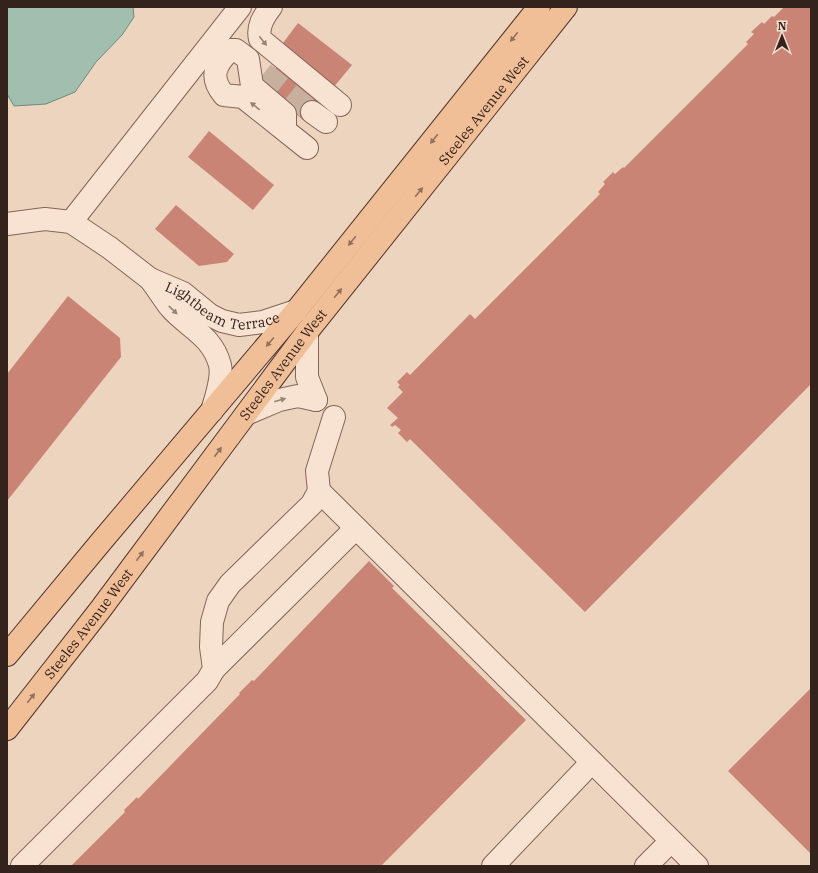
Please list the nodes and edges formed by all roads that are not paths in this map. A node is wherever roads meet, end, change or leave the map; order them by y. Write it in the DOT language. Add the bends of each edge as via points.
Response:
graph roads {
  1 [pos="240,7"];
  2 [pos="271,7"];
  3 [pos="539,7"];
  4 [pos="566,7"];
  5 [pos="340,105"];
  6 [pos="285,130"];
  7 [pos="307,148"];
  8 [pos="71,222"];
  9 [pos="7,224"];
  10 [pos="150,279"];
  11 [pos="296,311"];
  12 [pos="307,332"];
  13 [pos="212,410"];
  14 [pos="246,414"];
  15 [pos="334,417"];
  16 [pos="319,491"];
  17 [pos="356,528"];
  18 [pos="7,655"];
  19 [pos="214,668"];
  20 [pos="7,729"];
  21 [pos="592,762"];
  22 [pos="671,841"];
  23 [pos="22,866"];
  24 [pos="493,866"];
  25 [pos="646,866"];
  26 [pos="697,866"];
  1 -- 8 [label="street"];
  2 -- 5 [label="street, one-way" via="260,24 260,39"];
  3 -- 11 [label="main road, Steeles Avenue West, one-way"];
  12 -- 4 [label="main road, Steeles Avenue West, one-way"];
  6 -- 6 [label="street, one-way" via="243,97 224,95 217,86 217,68 230,50 236,50 256,66 252,86 285,114"];
  6 -- 7 [label="street"];
  8 -- 9 [label="street, Lightbeam Terrace" via="45,219"];
  8 -- 10 [label="street, Lightbeam Terrace"];
  10 -- 11 [label="street, Lightbeam Terrace" via="183,293 210,315 239,325 263,322"];
  10 -- 13 [label="street, Lightbeam Terrace, one-way" via="170,308 201,333 215,352 220,366 220,382"];
  11 -- 13 [label="main road, Steeles Avenue West, one-way"];
  12 -- 14 [label="main road, Steeles Avenue West"];
  14 -- 12 [label="street, one-way" via="279,400 298,396 316,400 307,377"];
  13 -- 18 [label="main road, Steeles Avenue West"];
  20 -- 14 [label="main road, Steeles Avenue West, one-way" via="100,610"];
  15 -- 16 [label="street" via="317,471"];
  16 -- 17 [label="street"];
  16 -- 19 [label="street" via="312,504 230,584 218,601 212,622 211,647"];
  17 -- 19 [label="street"];
  17 -- 21 [label="street"];
  19 -- 23 [label="street" via="207,681"];
  21 -- 22 [label="street"];
  21 -- 24 [label="street"];
  22 -- 25 [label="street"];
  22 -- 26 [label="street"];
}
